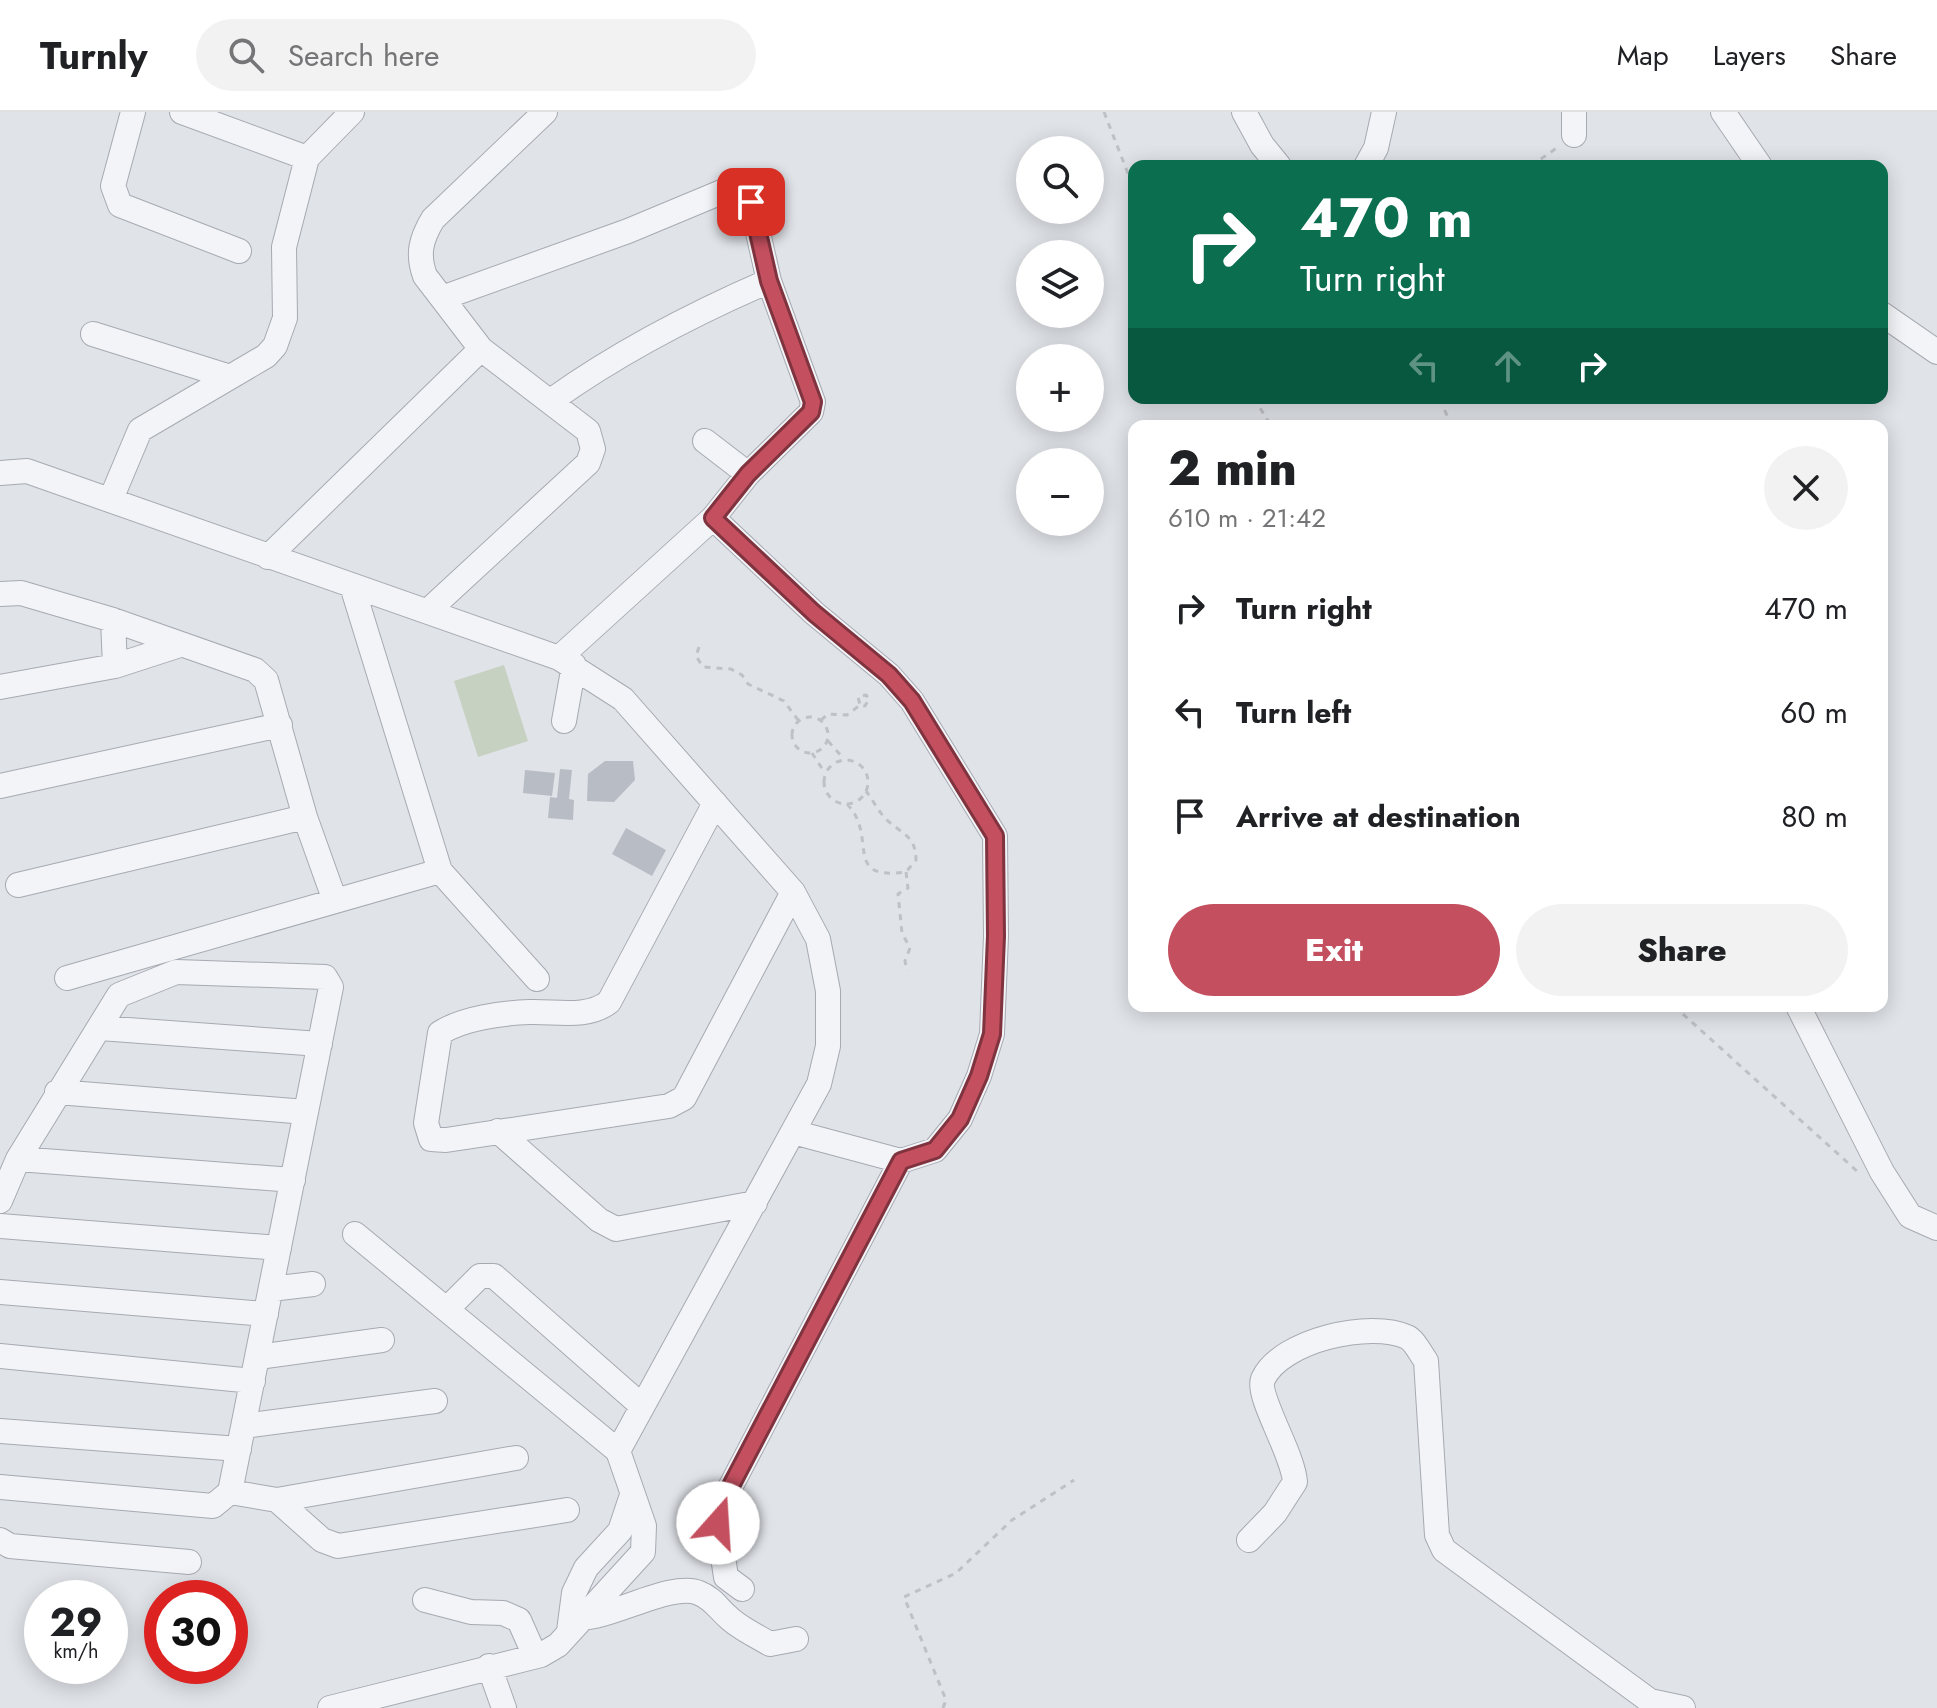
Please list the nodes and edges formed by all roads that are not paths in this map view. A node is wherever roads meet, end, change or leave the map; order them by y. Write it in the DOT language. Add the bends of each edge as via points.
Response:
graph roads {
  1 [pos="133,112"];
  2 [pos="352,112"];
  3 [pos="545,112"];
  4 [pos="1244,112"];
  5 [pos="1384,112"];
  6 [pos="1723,112"];
  7 [pos="196,114"];
  8 [pos="307,158"];
  9 [pos="1274,160"];
  10 [pos="1369,160"];
  11 [pos="1756,160"];
  12 [pos="239,251"];
  13 [pos="769,281"];
  14 [pos="442,298"];
  15 [pos="1888,318"];
  16 [pos="93,334"];
  17 [pos="481,349"];
  18 [pos="1937,352"];
  19 [pos="230,377"];
  20 [pos="552,400"];
  21 [pos="705,441"];
  22 [pos="0,473"];
  23 [pos="748,474"];
  24 [pos="111,499"];
  25 [pos="713,518"];
  26 [pos="268,557"];
  27 [pos="352,586"];
  28 [pos="0,594"];
  29 [pos="430,609"];
  30 [pos="113,620"];
  31 [pos="180,645"];
  32 [pos="567,661"];
  33 [pos="115,666"];
  34 [pos="0,687"];
  35 [pos="564,721"];
  36 [pos="280,725"];
  37 [pos="0,786"];
  38 [pos="715,803"];
  39 [pos="305,817"];
  40 [pos="440,871"];
  41 [pos="18,885"];
  42 [pos="793,892"];
  43 [pos="335,901"];
  44 [pos="67,978"];
  45 [pos="537,979"];
  46 [pos="528,1012"];
  47 [pos="1801,1012"];
  48 [pos="571,1013"];
  49 [pos="100,1028"];
  50 [pos="320,1044"];
  51 [pos="57,1092"];
  52 [pos="306,1112"];
  53 [pos="498,1131"];
  54 [pos="793,1132"];
  55 [pos="18,1159"];
  56 [pos="901,1161"];
  57 [pos="293,1180"];
  58 [pos="0,1201"];
  59 [pos="755,1203"];
  60 [pos="0,1226"];
  61 [pos="1937,1228"];
  62 [pos="355,1234"];
  63 [pos="279,1248"];
  64 [pos="313,1284"];
  65 [pos="271,1289"];
  66 [pos="0,1292"];
  67 [pos="447,1309"];
  68 [pos="266,1314"];
  69 [pos="382,1340"];
  70 [pos="0,1356"];
  71 [pos="255,1369"];
  72 [pos="435,1401"];
  73 [pos="642,1406"];
  74 [pos="0,1431"];
  75 [pos="241,1438"];
  76 [pos="618,1451"];
  77 [pos="516,1458"];
  78 [pos="0,1487"];
  79 [pos="230,1492"];
  80 [pos="632,1495"];
  81 [pos="277,1500"];
  82 [pos="567,1510"];
  83 [pos="0,1540"];
  84 [pos="1249,1540"];
  85 [pos="189,1562"];
  86 [pos="591,1562"];
  87 [pos="615,1584"];
  88 [pos="742,1589"];
  89 [pos="425,1600"];
  90 [pos="574,1622"];
  91 [pos="796,1639"];
  92 [pos="535,1656"];
  93 [pos="489,1666"];
  94 [pos="330,1708"];
  95 [pos="504,1708"];
  96 [pos="1683,1708"];
  1 -- 12 [label="street" via="113,186 120,205"];
  2 -- 8 [label="street"];
  3 -- 14 [label="street" via="433,219 423,235 421,265"];
  4 -- 9 [label="street"];
  5 -- 10 [label="street"];
  6 -- 11 [label="street"];
  7 -- 8 [label="street"];
  8 -- 19 [label="street" via="284,247 281,332 266,356"];
  13 -- 14 [label="street" via="751,202 740,190"];
  13 -- 20 [label="street" via="735,295"];
  13 -- 23 [label="street" via="813,402 811,412"];
  14 -- 17 [label="street"];
  15 -- 18 [label="street"];
  16 -- 19 [label="street"];
  17 -- 20 [label="street"];
  17 -- 26 [label="street"];
  19 -- 24 [label="street" via="140,430"];
  20 -- 29 [label="street" via="588,431 593,449 588,463"];
  21 -- 23 [label="street"];
  22 -- 24 [label="street" via="27,471"];
  23 -- 25 [label="street"];
  24 -- 26 [label="street"];
  25 -- 32 [label="street"];
  25 -- 56 [label="street" via="889,675 912,701 995,836 992,1034 960,1119 935,1150"];
  26 -- 27 [label="street"];
  27 -- 29 [label="street"];
  27 -- 40 [label="street"];
  28 -- 30 [label="street" via="21,593"];
  29 -- 32 [label="street"];
  30 -- 31 [label="street"];
  30 -- 33 [label="street"];
  31 -- 33 [label="street"];
  31 -- 36 [label="street" via="255,670 266,680"];
  32 -- 35 [label="street"];
  32 -- 38 [label="street" via="623,699"];
  33 -- 34 [label="street"];
  36 -- 37 [label="street"];
  36 -- 39 [label="street"];
  38 -- 42 [label="street"];
  38 -- 48 [label="street" via="609,1002"];
  39 -- 41 [label="street"];
  39 -- 43 [label="street"];
  40 -- 43 [label="street"];
  40 -- 45 [label="street"];
  42 -- 53 [label="street" via="684,1098 669,1106"];
  42 -- 54 [label="street" via="818,939 828,991 819,1084"];
  43 -- 44 [label="street"];
  45 -- 46 [label="street"];
  45 -- 48 [label="street"];
  46 -- 48 [label="street"];
  46 -- 53 [label="street" via="453,1024 436,1043 426,1123 431,1139"];
  47 -- 61 [label="street" via="1896,1194 1910,1216"];
  49 -- 50 [label="street"];
  49 -- 50 [label="street" via="119,995 176,972 325,977 331,987"];
  49 -- 51 [label="street"];
  50 -- 52 [label="street"];
  51 -- 52 [label="street"];
  51 -- 55 [label="street"];
  52 -- 57 [label="street"];
  53 -- 59 [label="street" via="619,1236"];
  54 -- 56 [label="street"];
  54 -- 59 [label="street"];
  55 -- 57 [label="street"];
  55 -- 58 [label="street"];
  56 -- 88 [label="street" via="723,1501 718,1523 726,1577"];
  57 -- 63 [label="street"];
  59 -- 73 [label="street"];
  60 -- 63 [label="street"];
  62 -- 67 [label="street"];
  63 -- 65 [label="street"];
  64 -- 65 [label="street"];
  65 -- 68 [label="street"];
  66 -- 68 [label="street"];
  67 -- 73 [label="street" via="480,1276 494,1276"];
  67 -- 76 [label="street"];
  68 -- 71 [label="street"];
  69 -- 71 [label="street"];
  70 -- 71 [label="street"];
  71 -- 75 [label="street"];
  72 -- 75 [label="street"];
  73 -- 76 [label="street"];
  74 -- 75 [label="street"];
  75 -- 79 [label="street"];
  76 -- 80 [label="street"];
  77 -- 81 [label="street"];
  78 -- 79 [label="street" via="213,1506"];
  79 -- 81 [label="street"];
  80 -- 86 [label="street" via="620,1531"];
  80 -- 87 [label="street" via="644,1526 643,1552"];
  81 -- 82 [label="street" via="322,1540 338,1546"];
  83 -- 85 [label="street" via="10,1546"];
  84 -- 96 [label="street" via="1295,1482 1288,1449 1262,1396 1263,1379 1284,1353 1308,1342 1381,1329 1410,1338 1426,1361 1437,1535 1444,1550 1650,1701"];
  86 -- 87 [label="street"];
  86 -- 90 [label="street" via="574,1593"];
  87 -- 90 [label="street"];
  89 -- 92 [label="street" via="519,1620"];
  90 -- 91 [label="street" via="658,1596 696,1591 770,1644"];
  90 -- 92 [label="street" via="558,1645"];
  92 -- 93 [label="street"];
  93 -- 94 [label="street"];
  93 -- 95 [label="street"];
}
